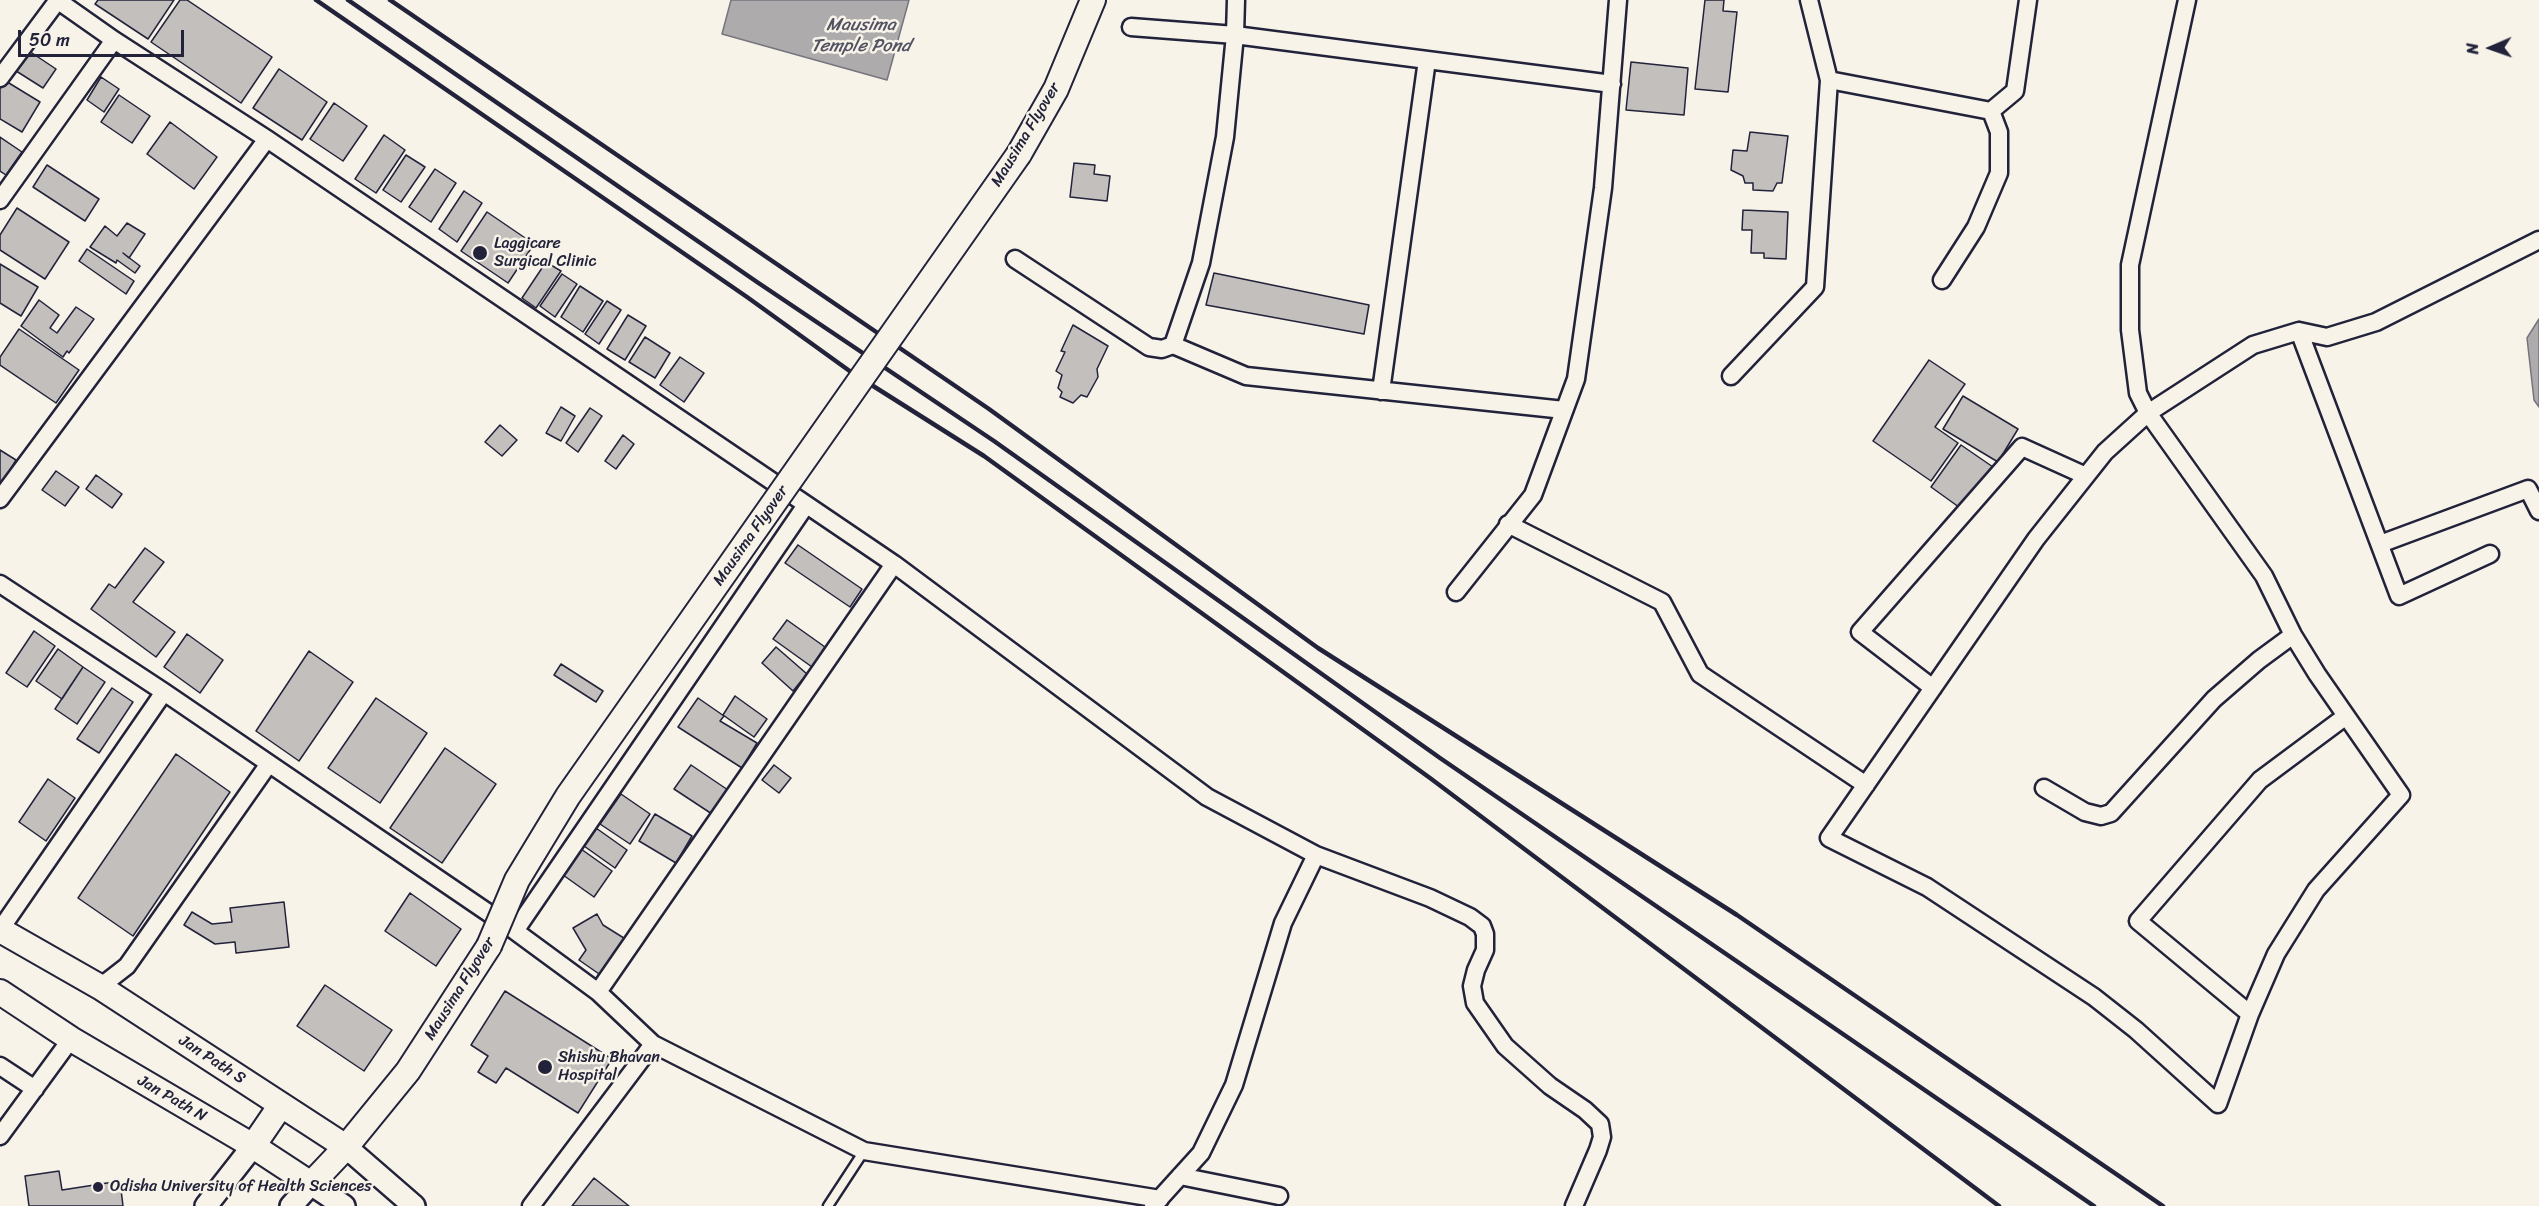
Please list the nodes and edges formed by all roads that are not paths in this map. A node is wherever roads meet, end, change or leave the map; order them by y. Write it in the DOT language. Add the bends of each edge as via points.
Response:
graph roads {
  1 [pos="58,0"];
  2 [pos="1093,0"];
  3 [pos="1236,0"];
  4 [pos="1618,0"];
  5 [pos="1809,0"];
  6 [pos="2028,0"];
  7 [pos="2187,0"];
  8 [pos="1131,27"];
  9 [pos="1235,35"];
  10 [pos="114,40"];
  11 [pos="1427,60"];
  12 [pos="0,78"];
  13 [pos="1829,80"];
  14 [pos="1612,84"];
  15 [pos="1991,111"];
  16 [pos="267,139"];
  17 [pos="0,200"];
  18 [pos="2539,240"];
  19 [pos="1015,259"];
  20 [pos="1942,280"];
  21 [pos="2300,331"];
  22 [pos="1173,345"];
  23 [pos="1731,376"];
  24 [pos="1381,391"];
  25 [pos="1564,410"];
  26 [pos="2148,413"];
  27 [pos="2086,476"];
  28 [pos="0,500"];
  29 [pos="806,505"];
  30 [pos="2539,511"];
  31 [pos="1508,524"];
  32 [pos="2380,543"];
  33 [pos="2490,554"];
  34 [pos="894,564"];
  35 [pos="0,584"];
  36 [pos="1456,592"];
  37 [pos="2293,635"];
  38 [pos="1933,688"];
  39 [pos="164,692"];
  40 [pos="2346,716"];
  41 [pos="268,765"];
  42 [pos="1866,785"];
  43 [pos="2044,788"];
  44 [pos="1316,855"];
  45 [pos="0,930"];
  46 [pos="515,931"];
  47 [pos="100,987"];
  48 [pos="0,992"];
  49 [pos="598,992"];
  50 [pos="2250,1014"];
  51 [pos="71,1040"];
  52 [pos="653,1044"];
  53 [pos="0,1066"];
  54 [pos="35,1089"];
  55 [pos="281,1105"];
  56 [pos="0,1136"];
  57 [pos="253,1146"];
  58 [pos="346,1147"];
  59 [pos="864,1150"];
  60 [pos="1180,1176"];
  61 [pos="311,1184"];
  62 [pos="1279,1196"];
  63 [pos="1156,1202"];
  64 [pos="206,1206"];
  65 [pos="291,1206"];
  66 [pos="344,1206"];
  67 [pos="414,1206"];
  68 [pos="531,1206"];
  69 [pos="828,1206"];
  70 [pos="1574,1206"];
  1 -- 10 [label="street"];
  1 -- 12 [label="street"];
  2 -- 58 [label="main road, Mausima Flyover, bridge" via="1056,89 1019,154 568,796 517,880 489,946 408,1071"];
  3 -- 9 [label="street"];
  4 -- 14 [label="street"];
  5 -- 13 [label="street"];
  6 -- 15 [label="street" via="2015,91"];
  7 -- 26 [label="street" via="2130,266 2130,330 2138,393"];
  8 -- 9 [label="street"];
  9 -- 11 [label="street"];
  9 -- 22 [label="street" via="1225,137 1201,263"];
  10 -- 16 [label="street"];
  10 -- 17 [label="street"];
  11 -- 14 [label="street"];
  11 -- 24 [label="street"];
  13 -- 15 [label="street"];
  13 -- 23 [label="street" via="1815,286"];
  14 -- 25 [label="street" via="1603,188 1576,379"];
  15 -- 20 [label="street" via="1999,132 1999,173 1976,227"];
  16 -- 28 [label="street"];
  16 -- 29 [label="street"];
  18 -- 21 [label="street" via="2376,322 2327,337"];
  19 -- 22 [label="street" via="1149,347 1162,349"];
  21 -- 26 [label="street" via="2253,345"];
  21 -- 32 [label="street"];
  22 -- 24 [label="street" via="1246,376"];
  24 -- 25 [label="street"];
  25 -- 31 [label="street" via="1533,495"];
  26 -- 27 [label="street" via="2105,452"];
  26 -- 37 [label="street" via="2264,576"];
  27 -- 38 [label="street" via="2036,539"];
  27 -- 38 [label="street" via="2022,447 1860,632"];
  29 -- 34 [label="street"];
  29 -- 46 [label="street"];
  30 -- 32 [label="street" via="2528,489"];
  31 -- 36 [label="street"];
  31 -- 42 [label="street" via="1662,602 1700,674"];
  32 -- 33 [label="street" via="2399,596"];
  34 -- 44 [label="street" via="1207,797"];
  34 -- 49 [label="street"];
  35 -- 39 [label="street"];
  37 -- 40 [label="street"];
  37 -- 43 [label="street" via="2214,699 2111,813 2101,816 2085,812"];
  38 -- 42 [label="street"];
  39 -- 41 [label="street"];
  39 -- 45 [label="street"];
  40 -- 50 [label="street" via="2401,795 2316,890 2276,954"];
  40 -- 50 [label="street" via="2260,780 2138,921"];
  41 -- 46 [label="street"];
  41 -- 47 [label="street" via="127,966"];
  42 -- 50 [label="street" via="1829,838 1927,886 2094,998 2218,1104"];
  44 -- 60 [label="street" via="1283,923 1234,1085 1201,1153"];
  44 -- 70 [label="street" via="1430,898 1482,927 1485,950 1472,986 1476,1003 1505,1046 1600,1124 1598,1150"];
  45 -- 47 [label="main road, Jan Path S"];
  46 -- 49 [label="street"];
  47 -- 55 [label="main road, Jan Path S"];
  48 -- 51 [label="main road, Jan Path N"];
  49 -- 52 [label="street"];
  51 -- 54 [label="street"];
  51 -- 57 [label="main road, Jan Path N"];
  52 -- 59 [label="street"];
  52 -- 68 [label="street"];
  53 -- 54 [label="street"];
  54 -- 56 [label="street"];
  55 -- 57 [label="main road"];
  55 -- 58 [label="main road, Jan Path S"];
  57 -- 61 [label="main road, Jan Path N"];
  57 -- 64 [label="street"];
  58 -- 61 [label="main road, Mausima Flyover"];
  58 -- 67 [label="street, Jan Path S"];
  59 -- 63 [label="street"];
  59 -- 69 [label="lane"];
  60 -- 62 [label="street"];
  60 -- 63 [label="street"];
  61 -- 65 [label="street"];
  61 -- 66 [label="street, Jan Path N"];
}
